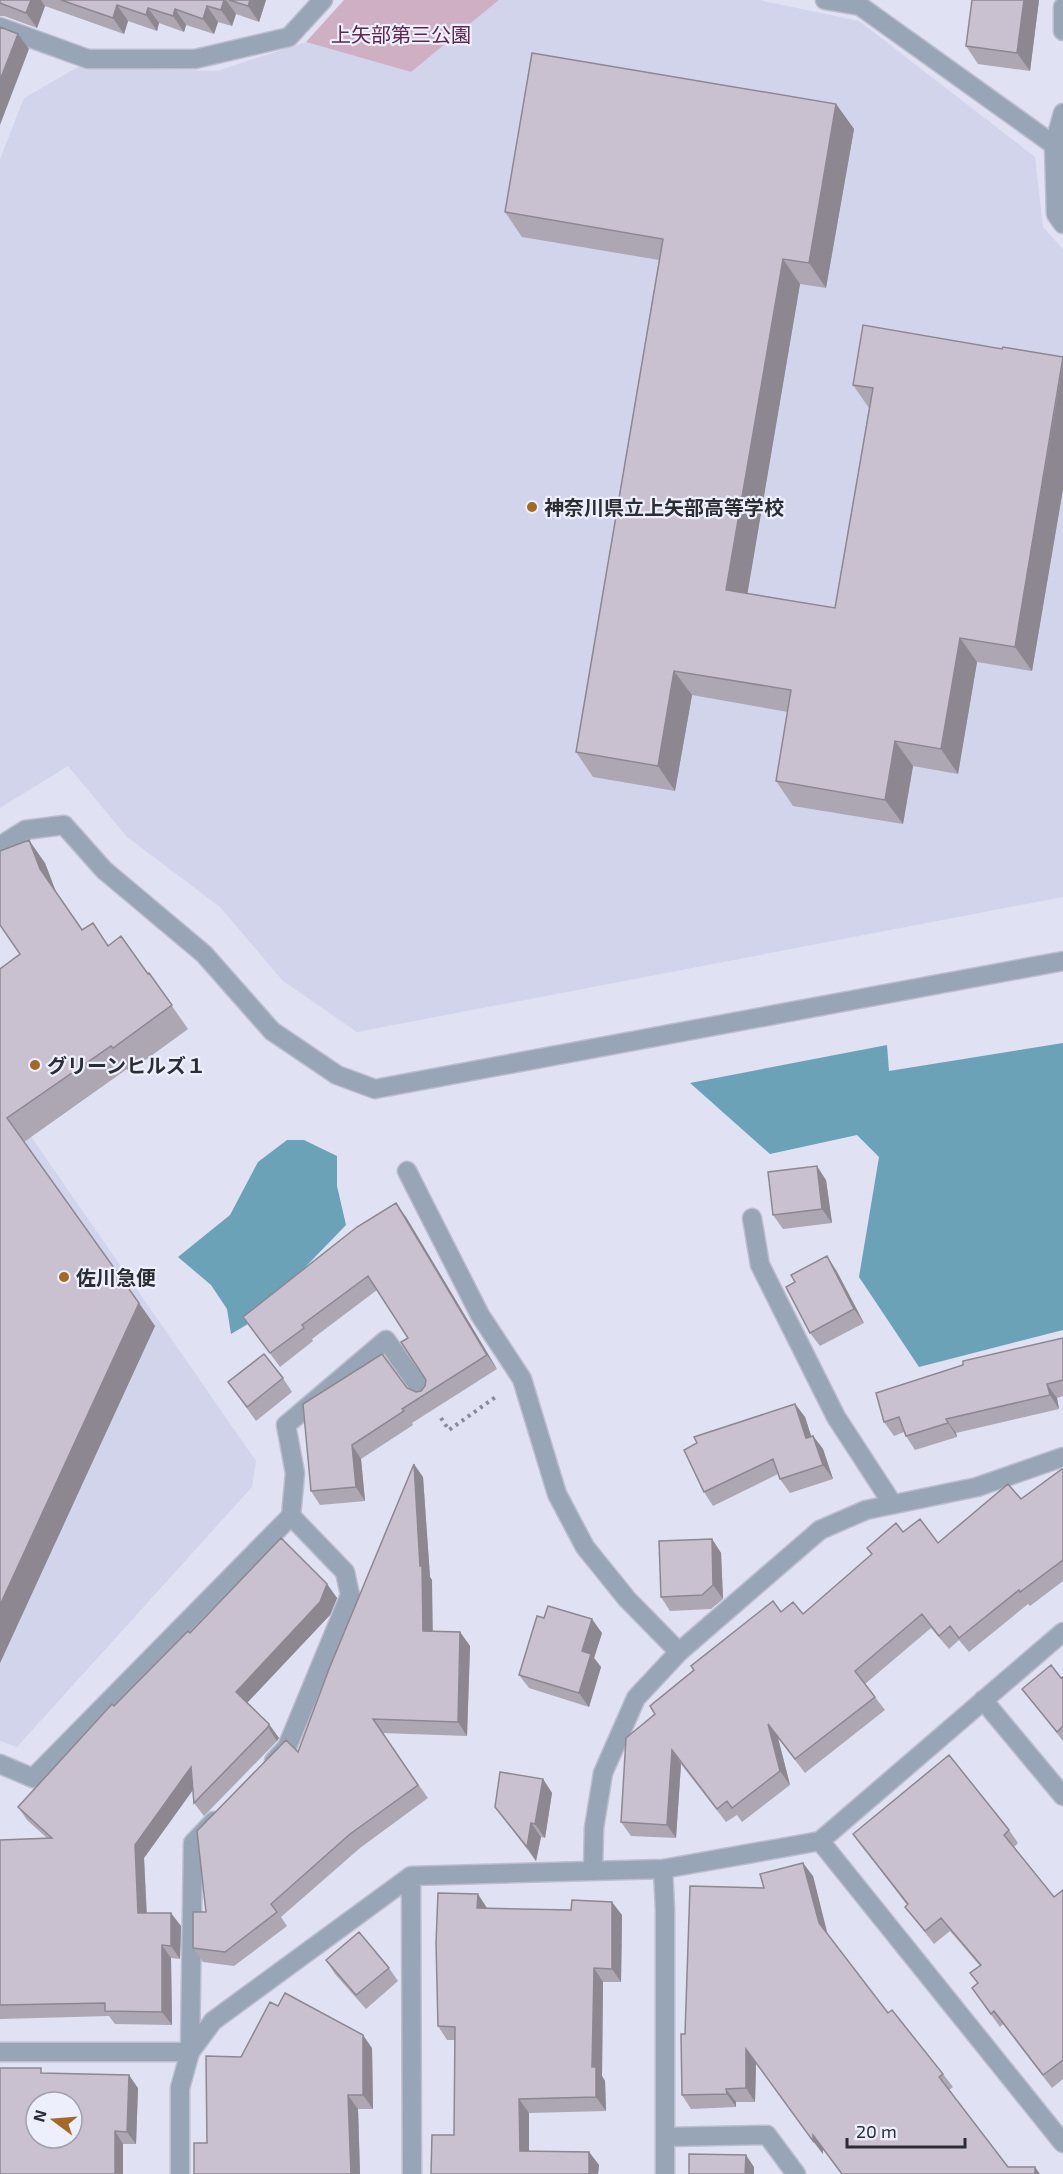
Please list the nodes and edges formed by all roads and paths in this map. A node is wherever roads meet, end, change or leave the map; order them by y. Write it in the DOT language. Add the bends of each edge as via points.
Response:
graph roads {
  1 [pos="322,0"];
  2 [pos="825,0"];
  3 [pos="1063,7"];
  4 [pos="0,27"];
  5 [pos="1063,30"];
  6 [pos="1063,113"];
  7 [pos="1054,145"];
  8 [pos="1063,224"];
  9 [pos="0,846"];
  10 [pos="1063,962"];
  11 [pos="407,1171"];
  12 [pos="752,1218"];
  13 [pos="522,1379"];
  14 [pos="425,1395"];
  15 [pos="1063,1457"];
  16 [pos="892,1503"];
  17 [pos="291,1516"];
  18 [pos="1063,1632"];
  19 [pos="679,1652"];
  20 [pos="983,1700"];
  21 [pos="0,1764"];
  22 [pos="264,1771"];
  23 [pos="1063,1796"];
  24 [pos="224,1811"];
  25 [pos="820,1841"];
  26 [pos="663,1869"];
  27 [pos="593,1870"];
  28 [pos="411,1876"];
  29 [pos="0,2052"];
  30 [pos="190,2052"];
  31 [pos="665,2137"];
  32 [pos="1063,2143"];
  33 [pos="180,2174"];
  34 [pos="412,2174"];
  35 [pos="665,2174"];
  36 [pos="796,2174"];
  1 -- 4 [label="street" via="289,37 195,59 88,59"];
  2 -- 7 [label="street" via="860,6"];
  3 -- 5 [label="street"];
  6 -- 7 [label="street"];
  7 -- 8 [label="street" via="1056,214"];
  9 -- 10 [label="street" via="25,830 64,825 104,870 204,954 272,1031 337,1075 375,1089"];
  11 -- 13 [label="street" via="480,1315"];
  12 -- 16 [label="street" via="760,1265 836,1417"];
  13 -- 14 [label="path" via="449,1430"];
  13 -- 19 [label="street" via="557,1494 585,1547 627,1599"];
  14 -- 17 [label="street" via="386,1340 286,1425 295,1473"];
  15 -- 16 [label="street" via="977,1487"];
  16 -- 19 [label="street" via="820,1530"];
  17 -- 21 [label="street" via="33,1778"];
  17 -- 22 [label="street" via="345,1572 350,1595 287,1748"];
  18 -- 20 [label="street"];
  19 -- 27 [label="street" via="636,1698 603,1773 594,1828"];
  20 -- 23 [label="street"];
  20 -- 25 [label="street"];
  24 -- 30 [label="street" via="193,1843"];
  25 -- 26 [label="street"];
  25 -- 32 [label="street"];
  26 -- 27 [label="street"];
  26 -- 31 [label="street"];
  27 -- 28 [label="street"];
  28 -- 30 [label="street" via="213,2021"];
  28 -- 34 [label="street"];
  29 -- 30 [label="street"];
  30 -- 33 [label="street" via="180,2088"];
  31 -- 35 [label="street"];
  31 -- 36 [label="street" via="767,2135"];
}
